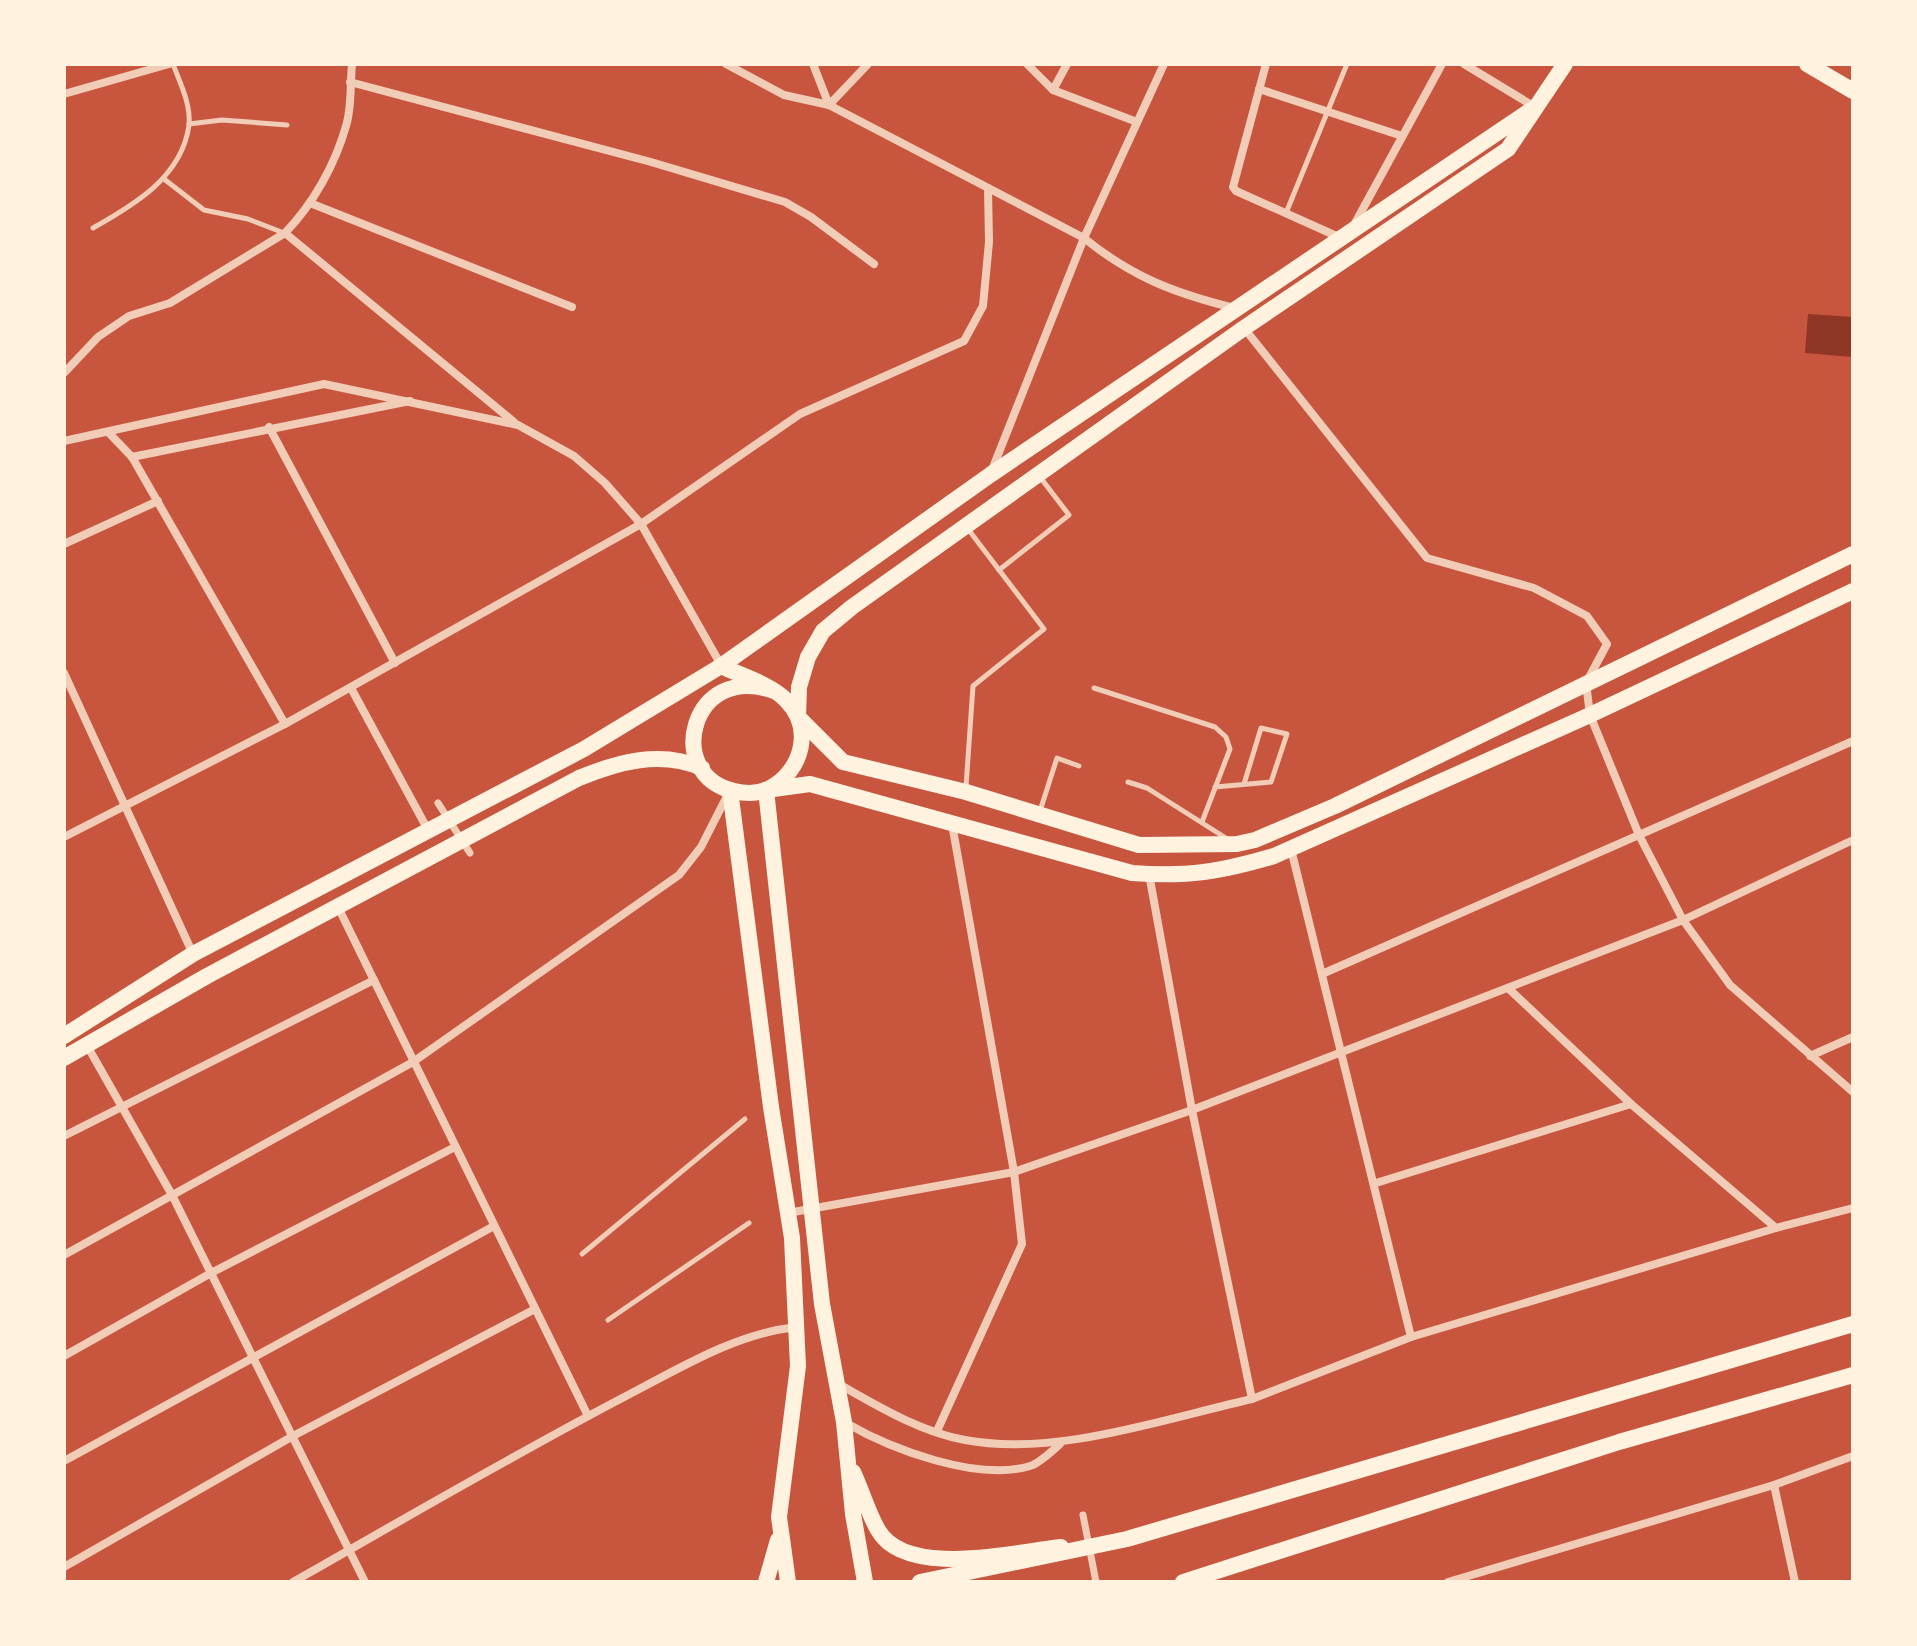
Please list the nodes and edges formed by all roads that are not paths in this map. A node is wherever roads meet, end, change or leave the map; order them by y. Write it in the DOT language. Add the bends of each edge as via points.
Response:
graph roads {
  1 [pos="171,64"];
  2 [pos="352,64"];
  3 [pos="726,64"];
  4 [pos="813,64"];
  5 [pos="868,64"];
  6 [pos="1027,64"];
  7 [pos="1067,64"];
  8 [pos="1164,64"];
  9 [pos="1266,64"];
  10 [pos="1347,64"];
  11 [pos="1442,64"];
  12 [pos="1464,64"];
  13 [pos="1565,64"];
  14 [pos="1807,64"];
  15 [pos="350,82"];
  16 [pos="1259,89"];
  17 [pos="1053,90"];
  18 [pos="1853,91"];
  19 [pos="64,94"];
  20 [pos="829,105"];
  21 [pos="1536,108"];
  22 [pos="1327,112"];
  23 [pos="1137,122"];
  24 [pos="189,124"];
  25 [pos="287,125"];
  26 [pos="1402,136"];
  27 [pos="164,179"];
  28 [pos="988,188"];
  29 [pos="310,203"];
  30 [pos="1286,214"];
  31 [pos="93,228"];
  32 [pos="285,233"];
  33 [pos="1345,234"];
  34 [pos="1084,238"];
  35 [pos="874,264"];
  36 [pos="572,307"];
  37 [pos="1234,308"];
  38 [pos="1244,328"];
  39 [pos="64,373"];
  40 [pos="415,400"];
  41 [pos="518,425"];
  42 [pos="269,427"];
  43 [pos="108,432"];
  44 [pos="64,441"];
  45 [pos="132,457"];
  46 [pos="1037,474"];
  47 [pos="990,475"];
  48 [pos="158,501"];
  49 [pos="641,524"];
  50 [pos="965,524"];
  51 [pos="64,544"];
  52 [pos="1853,554"];
  53 [pos="999,570"];
  54 [pos="1853,591"];
  55 [pos="395,663"];
  56 [pos="721,666"];
  57 [pos="64,673"];
  58 [pos="1586,683"];
  59 [pos="351,688"];
  60 [pos="1094,688"];
  61 [pos="774,691"];
  62 [pos="698,715"];
  63 [pos="1590,715"];
  64 [pos="798,717"];
  65 [pos="285,724"];
  66 [pos="1853,741"];
  67 [pos="1079,766"];
  68 [pos="702,768"];
  69 [pos="1128,782"];
  70 [pos="1244,784"];
  71 [pos="1215,787"];
  72 [pos="730,790"];
  73 [pos="766,790"];
  74 [pos="966,792"];
  75 [pos="438,803"];
  76 [pos="126,808"];
  77 [pos="1038,816"];
  78 [pos="951,820"];
  79 [pos="1202,822"];
  80 [pos="428,830"];
  81 [pos="1639,835"];
  82 [pos="64,837"];
  83 [pos="1853,840"];
  84 [pos="1237,844"];
  85 [pos="1290,848"];
  86 [pos="470,853"];
  87 [pos="1149,874"];
  88 [pos="338,907"];
  89 [pos="1683,920"];
  90 [pos="193,954"];
  91 [pos="1322,974"];
  92 [pos="374,980"];
  93 [pos="1508,988"];
  94 [pos="70,1032"];
  95 [pos="1853,1037"];
  96 [pos="86,1043"];
  97 [pos="1343,1053"];
  98 [pos="1810,1056"];
  99 [pos="64,1058"];
  100 [pos="413,1062"];
  101 [pos="1853,1092"];
  102 [pos="1631,1104"];
  103 [pos="122,1107"];
  104 [pos="1192,1110"];
  105 [pos="745,1119"];
  106 [pos="64,1136"];
  107 [pos="804,1145"];
  108 [pos="455,1147"];
  109 [pos="778,1149"];
  110 [pos="1014,1172"];
  111 [pos="1376,1183"];
  112 [pos="172,1195"];
  113 [pos="1853,1208"];
  114 [pos="811,1209"];
  115 [pos="788,1213"];
  116 [pos="749,1223"];
  117 [pos="494,1226"];
  118 [pos="1776,1228"];
  119 [pos="582,1254"];
  120 [pos="64,1255"];
  121 [pos="211,1273"];
  122 [pos="535,1309"];
  123 [pos="608,1320"];
  124 [pos="1853,1324"];
  125 [pos="796,1327"];
  126 [pos="1411,1337"];
  127 [pos="64,1356"];
  128 [pos="253,1356"];
  129 [pos="1853,1375"];
  130 [pos="836,1382"];
  131 [pos="1252,1399"];
  132 [pos="588,1416"];
  133 [pos="844,1422"];
  134 [pos="937,1431"];
  135 [pos="293,1436"];
  136 [pos="1061,1444"];
  137 [pos="1853,1456"];
  138 [pos="64,1461"];
  139 [pos="849,1463"];
  140 [pos="1774,1485"];
  141 [pos="1083,1515"];
  142 [pos="779,1535"];
  143 [pos="1127,1539"];
  144 [pos="349,1550"];
  145 [pos="64,1567"];
  146 [pos="1468,1579"];
  147 [pos="293,1582"];
  148 [pos="365,1582"];
  149 [pos="766,1582"];
  150 [pos="788,1582"];
  151 [pos="865,1582"];
  152 [pos="920,1582"];
  153 [pos="1096,1582"];
  154 [pos="1183,1582"];
  155 [pos="1448,1582"];
  156 [pos="1795,1582"];
  1 -- 19 [label="street"];
  1 -- 24 [label="lane" via="186,100"];
  2 -- 15 [label="street"];
  3 -- 20 [label="street" via="784,95"];
  4 -- 20 [label="street"];
  5 -- 20 [label="street"];
  6 -- 17 [label="street"];
  7 -- 17 [label="street"];
  8 -- 23 [label="street"];
  9 -- 16 [label="street"];
  10 -- 22 [label="lane"];
  11 -- 26 [label="street"];
  12 -- 21 [label="street"];
  13 -- 21 [label="main road"];
  14 -- 18 [label="main road"];
  15 -- 29 [label="street" via="347,125"];
  15 -- 35 [label="street" via="785,202"];
  16 -- 22 [label="street"];
  16 -- 30 [label="street" via="1233,187"];
  17 -- 23 [label="street"];
  20 -- 28 [label="street"];
  21 -- 33 [label="main road"];
  21 -- 38 [label="main road" via="1508,149"];
  22 -- 26 [label="street"];
  22 -- 30 [label="lane"];
  23 -- 34 [label="street"];
  24 -- 25 [label="lane" via="222,120"];
  24 -- 27 [label="lane"];
  26 -- 33 [label="street"];
  27 -- 31 [label="lane" via="134,205"];
  27 -- 32 [label="lane" via="204,210"];
  28 -- 34 [label="street"];
  28 -- 49 [label="street" via="983,306 964,341 800,414"];
  29 -- 32 [label="street"];
  29 -- 36 [label="street"];
  30 -- 33 [label="street"];
  32 -- 39 [label="street" via="170,303 129,316 98,337"];
  32 -- 41 [label="street"];
  33 -- 37 [label="main road"];
  34 -- 37 [label="street" via="1118,266 1179,294"];
  34 -- 47 [label="street"];
  37 -- 47 [label="main road"];
  38 -- 46 [label="main road"];
  38 -- 58 [label="street" via="1427,558 1534,588 1587,616 1607,644"];
  40 -- 41 [label="street"];
  40 -- 42 [label="street"];
  40 -- 43 [label="street" via="324,384"];
  41 -- 49 [label="street" via="574,456"];
  42 -- 45 [label="street"];
  42 -- 55 [label="street"];
  43 -- 44 [label="street"];
  43 -- 45 [label="street"];
  45 -- 48 [label="street"];
  46 -- 50 [label="main road"];
  46 -- 53 [label="lane" via="1069,515"];
  47 -- 56 [label="main road"];
  48 -- 51 [label="street"];
  48 -- 65 [label="street"];
  49 -- 55 [label="street"];
  49 -- 56 [label="street"];
  50 -- 53 [label="lane"];
  50 -- 64 [label="main road" via="823,631 799,687"];
  52 -- 58 [label="main road"];
  53 -- 74 [label="lane" via="1044,629 973,686"];
  54 -- 63 [label="main road"];
  55 -- 59 [label="street"];
  56 -- 61 [label="main road"];
  56 -- 62 [label="main road"];
  56 -- 80 [label="main road" via="584,749"];
  57 -- 76 [label="street"];
  58 -- 63 [label="street"];
  58 -- 84 [label="main road" via="1335,806"];
  59 -- 65 [label="street"];
  59 -- 80 [label="street"];
  60 -- 71 [label="lane" via="1221,731 1230,749"];
  61 -- 62 [label="main road" via="740,684 715,695"];
  61 -- 64 [label="main road"];
  62 -- 68 [label="main road" via="694,751"];
  63 -- 81 [label="street"];
  63 -- 85 [label="main road"];
  64 -- 73 [label="main road" via="801,743 794,768"];
  64 -- 74 [label="main road" via="843,762"];
  65 -- 76 [label="street"];
  66 -- 81 [label="street"];
  67 -- 77 [label="lane" via="1057,758"];
  68 -- 72 [label="main road"];
  68 -- 88 [label="main road" via="684,760 654,758 615,764 579,778"];
  69 -- 79 [label="lane"];
  70 -- 70 [label="lane" via="1271,782 1287,734 1261,728"];
  70 -- 71 [label="lane"];
  71 -- 79 [label="lane"];
  72 -- 73 [label="main road"];
  72 -- 100 [label="street" via="701,847 679,875"];
  72 -- 109 [label="main road"];
  73 -- 78 [label="main road" via="810,784"];
  73 -- 107 [label="main road"];
  74 -- 77 [label="main road"];
  75 -- 86 [label="street"];
  76 -- 82 [label="street"];
  76 -- 90 [label="street"];
  77 -- 84 [label="main road" via="1139,845"];
  78 -- 87 [label="main road"];
  78 -- 110 [label="street"];
  79 -- 84 [label="lane"];
  80 -- 90 [label="main road"];
  81 -- 89 [label="street"];
  81 -- 91 [label="street"];
  83 -- 89 [label="street"];
  85 -- 87 [label="main road" via="1220,872"];
  85 -- 91 [label="street"];
  87 -- 104 [label="street"];
  88 -- 92 [label="street"];
  88 -- 96 [label="main road"];
  89 -- 93 [label="street"];
  89 -- 98 [label="street" via="1730,985"];
  90 -- 94 [label="main road"];
  91 -- 97 [label="street"];
  92 -- 100 [label="street"];
  92 -- 103 [label="street"];
  93 -- 97 [label="street"];
  93 -- 102 [label="street"];
  94 -- 96 [label="street"];
  95 -- 98 [label="street"];
  96 -- 99 [label="main road"];
  96 -- 103 [label="street"];
  97 -- 104 [label="street"];
  97 -- 111 [label="street"];
  98 -- 101 [label="street"];
  100 -- 108 [label="street"];
  100 -- 112 [label="street"];
  102 -- 111 [label="street"];
  102 -- 118 [label="street"];
  103 -- 106 [label="street"];
  103 -- 112 [label="street"];
  104 -- 110 [label="street"];
  104 -- 131 [label="street"];
  105 -- 119 [label="lane"];
  107 -- 109 [label="lane"];
  107 -- 114 [label="main road"];
  108 -- 117 [label="street"];
  108 -- 121 [label="street"];
  109 -- 115 [label="main road"];
  110 -- 114 [label="street"];
  110 -- 134 [label="street" via="1022,1244"];
  111 -- 126 [label="street"];
  112 -- 120 [label="street"];
  112 -- 121 [label="street"];
  113 -- 118 [label="street"];
  114 -- 115 [label="street"];
  114 -- 130 [label="main road"];
  115 -- 125 [label="main road"];
  116 -- 123 [label="lane"];
  117 -- 122 [label="street"];
  117 -- 128 [label="street"];
  118 -- 126 [label="street"];
  121 -- 127 [label="street"];
  121 -- 128 [label="street"];
  122 -- 132 [label="street"];
  122 -- 135 [label="street"];
  124 -- 143 [label="main road"];
  125 -- 132 [label="street" via="768,1330 727,1345"];
  125 -- 142 [label="main road" via="798,1366"];
  126 -- 131 [label="street"];
  128 -- 135 [label="street"];
  128 -- 138 [label="street"];
  129 -- 154 [label="main road" via="1619,1442"];
  130 -- 133 [label="main road"];
  130 -- 134 [label="street"];
  131 -- 136 [label="street"];
  132 -- 144 [label="street"];
  133 -- 136 [label="street" via="882,1444 934,1462 993,1468 1031,1466"];
  133 -- 139 [label="main road"];
  134 -- 136 [label="street" via="965,1440"];
  135 -- 144 [label="street"];
  135 -- 145 [label="street"];
  137 -- 140 [label="street"];
  139 -- 143 [label="main road" via="877,1530 914,1558"];
  139 -- 151 [label="main road"];
  140 -- 146 [label="street"];
  140 -- 156 [label="street"];
  141 -- 153 [label="street"];
  142 -- 149 [label="main road"];
  142 -- 150 [label="main road"];
  143 -- 152 [label="main road"];
  144 -- 147 [label="street"];
  144 -- 148 [label="street"];
  146 -- 155 [label="street"];
}
